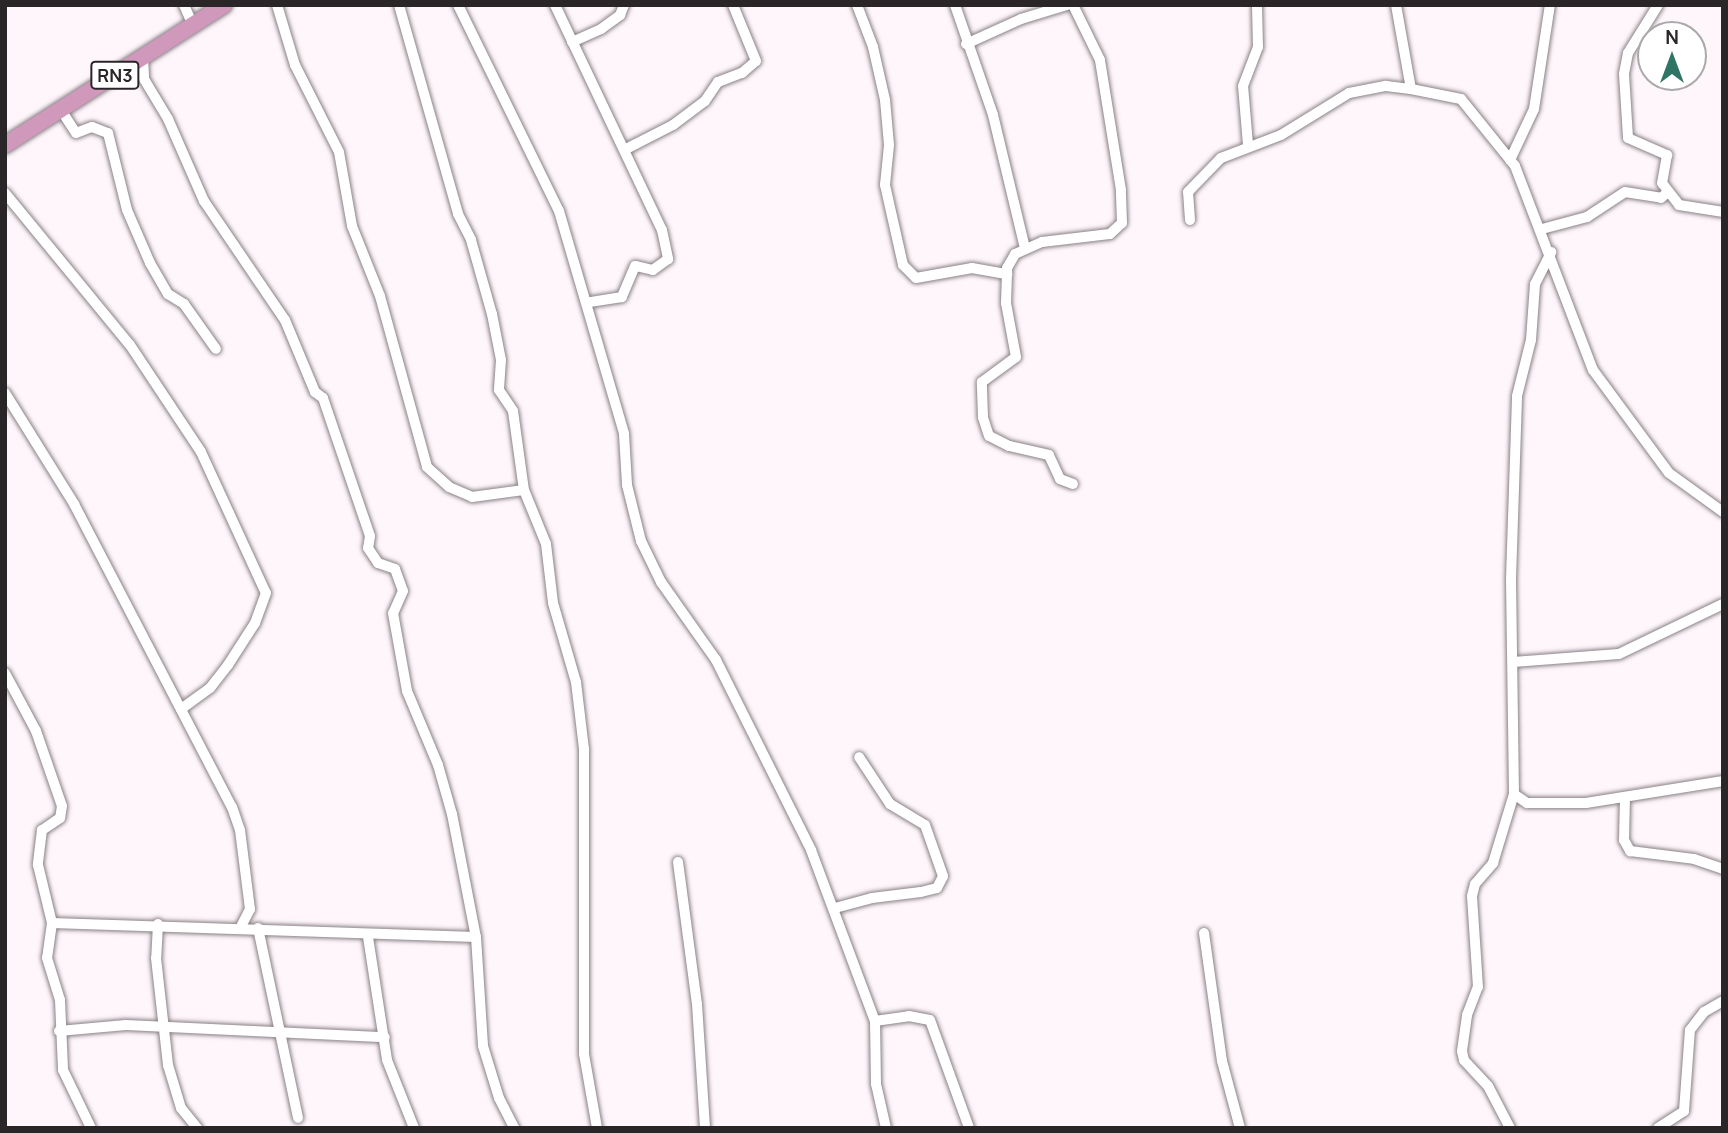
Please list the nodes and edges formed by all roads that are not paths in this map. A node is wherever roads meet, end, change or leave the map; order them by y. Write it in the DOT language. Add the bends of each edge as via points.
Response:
graph roads {
  1 [pos="184,5"];
  2 [pos="224,5"];
  3 [pos="277,5"];
  4 [pos="399,5"];
  5 [pos="458,5"];
  6 [pos="555,5"];
  7 [pos="624,5"];
  8 [pos="733,5"];
  9 [pos="857,5"];
  10 [pos="955,5"];
  11 [pos="1070,5"];
  12 [pos="1257,5"];
  13 [pos="1396,5"];
  14 [pos="1550,5"];
  15 [pos="1658,5"];
  16 [pos="193,25"];
  17 [pos="572,42"];
  18 [pos="966,44"];
  19 [pos="143,57"];
  20 [pos="120,72"];
  21 [pos="144,79"];
  22 [pos="1411,89"];
  23 [pos="61,110"];
  24 [pos="5,145"];
  25 [pos="1248,145"];
  26 [pos="626,149"];
  27 [pos="1510,160"];
  28 [pos="1668,192"];
  29 [pos="5,193"];
  30 [pos="1723,212"];
  31 [pos="1190,220"];
  32 [pos="1542,229"];
  33 [pos="1025,248"];
  34 [pos="1551,252"];
  35 [pos="1007,274"];
  36 [pos="586,303"];
  37 [pos="216,349"];
  38 [pos="5,393"];
  39 [pos="1073,484"];
  40 [pos="524,490"];
  41 [pos="1723,512"];
  42 [pos="1723,604"];
  43 [pos="1513,662"];
  44 [pos="5,673"];
  45 [pos="181,709"];
  46 [pos="859,757"];
  47 [pos="1723,781"];
  48 [pos="1514,794"];
  49 [pos="1625,797"];
  50 [pos="678,862"];
  51 [pos="1723,869"];
  52 [pos="835,908"];
  53 [pos="52,923"];
  54 [pos="158,925"];
  55 [pos="241,927"];
  56 [pos="258,928"];
  57 [pos="1204,933"];
  58 [pos="368,937"];
  59 [pos="476,937"];
  60 [pos="1723,1001"];
  61 [pos="875,1021"];
  62 [pos="162,1030"];
  63 [pos="59,1031"];
  64 [pos="277,1033"];
  65 [pos="385,1037"];
  66 [pos="298,1118"];
  67 [pos="91,1128"];
  68 [pos="197,1128"];
  69 [pos="414,1128"];
  70 [pos="514,1128"];
  71 [pos="597,1128"];
  72 [pos="705,1128"];
  73 [pos="886,1128"];
  74 [pos="969,1128"];
  75 [pos="1240,1128"];
  76 [pos="1510,1128"];
  77 [pos="1658,1128"];
  1 -- 16 [label="street"];
  2 -- 16 [label="highway, RN3"];
  3 -- 40 [label="street" via="295,65 339,152 352,226 380,296 427,467 449,487 472,497"];
  4 -- 40 [label="street" via="458,215 471,240 492,314 501,360 499,390 513,411"];
  5 -- 36 [label="street" via="559,211"];
  6 -- 17 [label="street"];
  7 -- 17 [label="street" via="620,15 601,29"];
  8 -- 26 [label="street" via="756,61 742,73 718,82 705,101 673,125"];
  9 -- 35 [label="street" via="885,100 889,145 885,185 903,265 916,278 972,268"];
  10 -- 18 [label="street"];
  11 -- 18 [label="street" via="1021,19"];
  11 -- 33 [label="street" via="1100,60 1122,223 1110,234"];
  12 -- 25 [label="street" via="1258,47 1243,86"];
  13 -- 22 [label="street"];
  14 -- 27 [label="street" via="1534,109"];
  15 -- 28 [label="street" via="1633,44 1625,75 1628,138 1667,155 1661,183"];
  16 -- 19 [label="highway, RN3"];
  17 -- 26 [label="street"];
  18 -- 33 [label="street" via="993,114"];
  19 -- 20 [label="highway, RN3"];
  19 -- 21 [label="street"];
  20 -- 21 [label="street"];
  20 -- 23 [label="highway, RN3"];
  21 -- 59 [label="street" via="204,201 285,320 315,392 323,398 335,426 348,480 370,536 368,548 378,563 395,569 403,591 393,613 407,691 438,765"];
  22 -- 25 [label="street" via="1386,86 1349,93 1281,135"];
  22 -- 27 [label="street" via="1461,99"];
  23 -- 24 [label="highway, RN3"];
  23 -- 37 [label="street" via="76,133 92,127 108,133 127,210 150,263 168,294 184,304"];
  25 -- 31 [label="street" via="1221,158 1188,191"];
  26 -- 36 [label="street" via="662,230 668,259 653,270 635,266 622,297"];
  27 -- 32 [label="street"];
  28 -- 30 [label="street" via="1679,205"];
  28 -- 32 [label="street" via="1661,198 1625,192 1587,216"];
  29 -- 45 [label="street" via="130,345 201,452 266,593 256,623 228,665 210,688"];
  32 -- 34 [label="street"];
  33 -- 35 [label="street" via="1015,254"];
  34 -- 41 [label="street" via="1583,348 1600,382 1669,472"];
  34 -- 43 [label="street" via="1535,284 1531,340 1517,396"];
  35 -- 39 [label="street" via="1006,303 1016,357 982,382 983,417 989,436 1049,455 1060,479"];
  36 -- 52 [label="street" via="624,434 627,485 641,541 661,582 716,660 811,849"];
  38 -- 45 [label="street" via="74,504"];
  40 -- 71 [label="street" via="546,544 546,570 576,682 584,749 583,1022"];
  42 -- 43 [label="street" via="1619,654"];
  43 -- 48 [label="street"];
  44 -- 53 [label="street" via="36,731 62,806 60,818 42,830 38,840 38,865"];
  45 -- 55 [label="street" via="240,830 250,909"];
  46 -- 52 [label="street" via="890,804 925,825 943,876 937,887 921,892"];
  47 -- 49 [label="street"];
  48 -- 49 [label="street" via="1527,803"];
  48 -- 76 [label="street" via="1493,863 1475,884 1472,896 1478,987 1466,1014 1462,1051 1464,1060 1488,1086"];
  49 -- 51 [label="street" via="1624,840 1630,851 1694,859"];
  50 -- 72 [label="street" via="697,1004"];
  52 -- 61 [label="street"];
  53 -- 54 [label="street"];
  53 -- 63 [label="street" via="47,958 60,1000"];
  54 -- 55 [label="street"];
  54 -- 62 [label="street"];
  55 -- 56 [label="street"];
  56 -- 58 [label="street"];
  56 -- 64 [label="street"];
  57 -- 75 [label="street" via="1222,1061"];
  58 -- 59 [label="street"];
  58 -- 65 [label="street"];
  59 -- 70 [label="street" via="483,1046"];
  60 -- 77 [label="street" via="1704,1012 1689,1030 1684,1111"];
  61 -- 73 [label="street" via="876,1084"];
  61 -- 74 [label="street" via="909,1016 930,1020"];
  62 -- 63 [label="street" via="126,1026"];
  62 -- 64 [label="street"];
  62 -- 68 [label="street" via="181,1108"];
  63 -- 67 [label="street" via="63,1070"];
  64 -- 65 [label="street"];
  64 -- 66 [label="street"];
  65 -- 69 [label="street" via="387,1060"];
}
